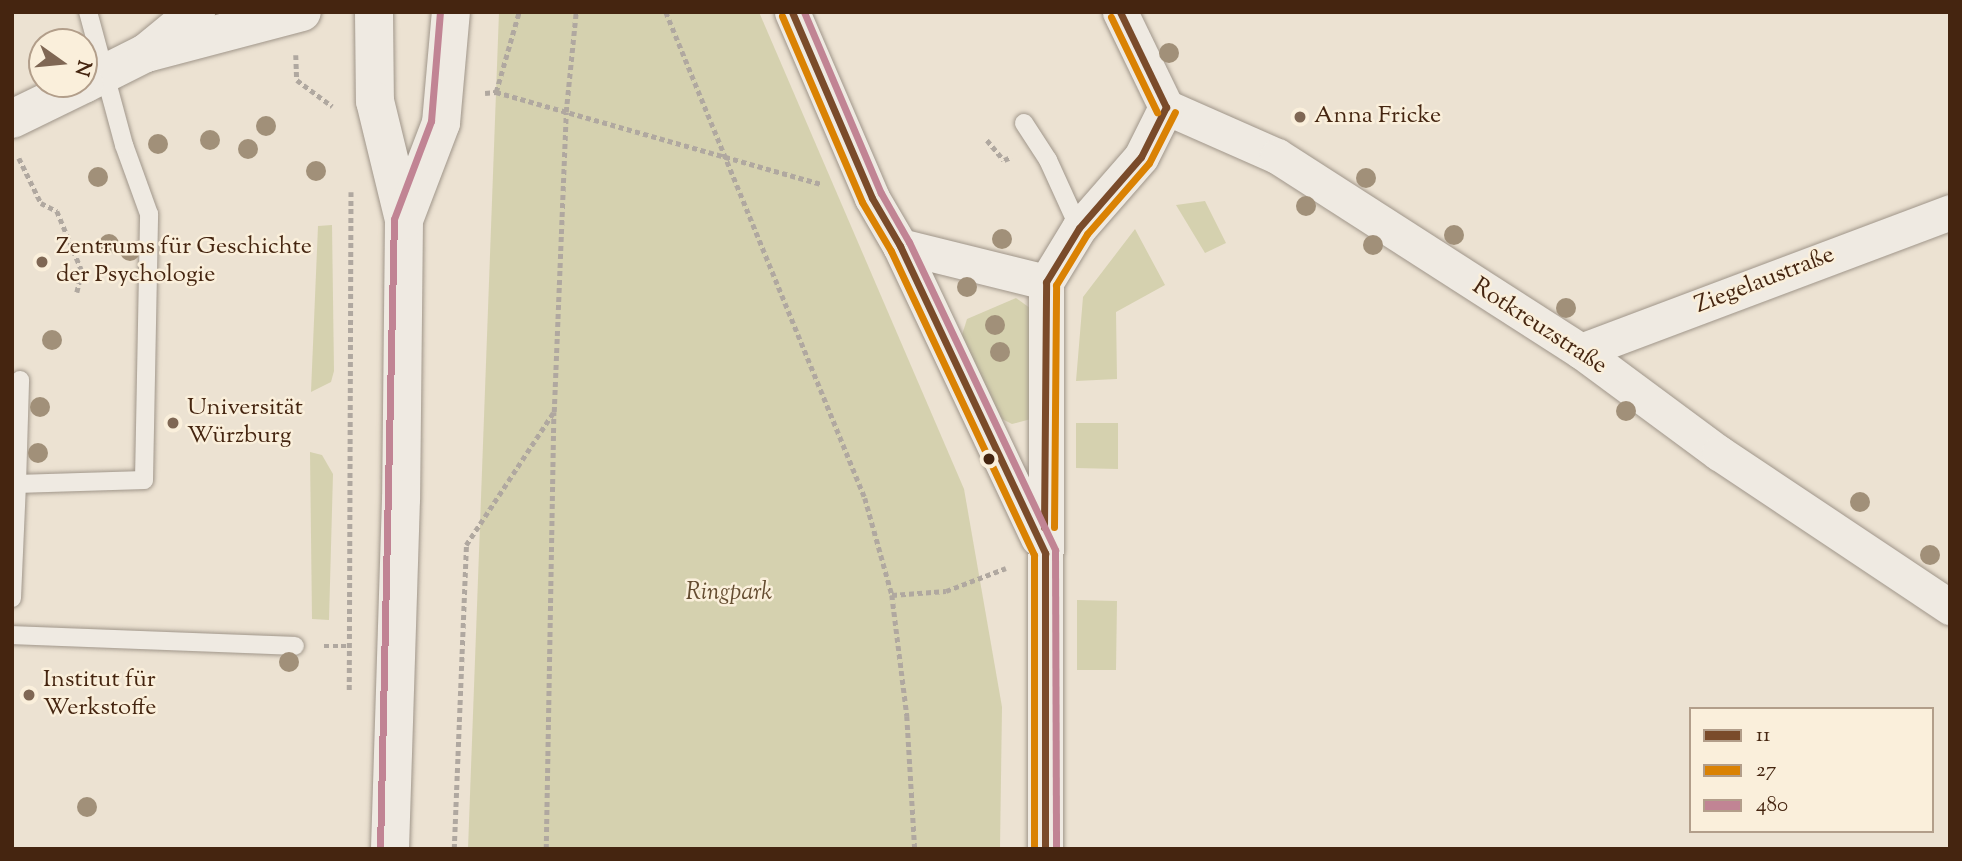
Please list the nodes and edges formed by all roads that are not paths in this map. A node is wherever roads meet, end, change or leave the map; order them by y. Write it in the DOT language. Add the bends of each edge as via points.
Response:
graph roads {
  1 [pos="196,12"];
  2 [pos="374,12"];
  3 [pos="451,12"];
  4 [pos="792,12"];
  5 [pos="1120,12"];
  6 [pos="298,13"];
  7 [pos="146,52"];
  8 [pos="98,77"];
  9 [pos="98,97"];
  10 [pos="58,98"];
  11 [pos="1166,107"];
  12 [pos="16,120"];
  13 [pos="1024,123"];
  14 [pos="1950,212"];
  15 [pos="404,220"];
  16 [pos="1079,228"];
  17 [pos="900,246"];
  18 [pos="1046,282"];
  19 [pos="1581,351"];
  20 [pos="20,380"];
  21 [pos="1045,433"];
  22 [pos="1001,456"];
  23 [pos="18,484"];
  24 [pos="1045,553"];
  25 [pos="12,598"];
  26 [pos="1950,607"];
  27 [pos="12,635"];
  28 [pos="295,646"];
  29 [pos="390,849"];
  30 [pos="1045,849"];
  1 -- 7 [label="main road"];
  2 -- 15 [label="main road" via="375,101"];
  3 -- 15 [label="main road" via="440,123"];
  4 -- 17 [label="street" via="872,198"];
  5 -- 11 [label="street"];
  6 -- 7 [label="main road"];
  7 -- 8 [label="main road"];
  9 -- 23 [label="lane" via="149,214 144,480"];
  10 -- 12 [label="main road"];
  11 -- 16 [label="street" via="1141,157"];
  11 -- 19 [label="street, Rotkreuzstraße" via="1277,156"];
  13 -- 16 [label="lane" via="1048,160"];
  14 -- 19 [label="street, Ziegelaustraße"];
  15 -- 29 [label="main road" via="398,647"];
  16 -- 18 [label="street"];
  17 -- 18 [label="street"];
  17 -- 22 [label="street"];
  18 -- 21 [label="street"];
  19 -- 26 [label="street, Rotkreuzstraße" via="1719,453"];
  20 -- 23 [label="lane"];
  21 -- 22 [label="street" via="1019,440"];
  21 -- 24 [label="street"];
  22 -- 24 [label="street"];
  23 -- 25 [label="lane"];
  24 -- 30 [label="street"];
  27 -- 28 [label="lane"];
}
